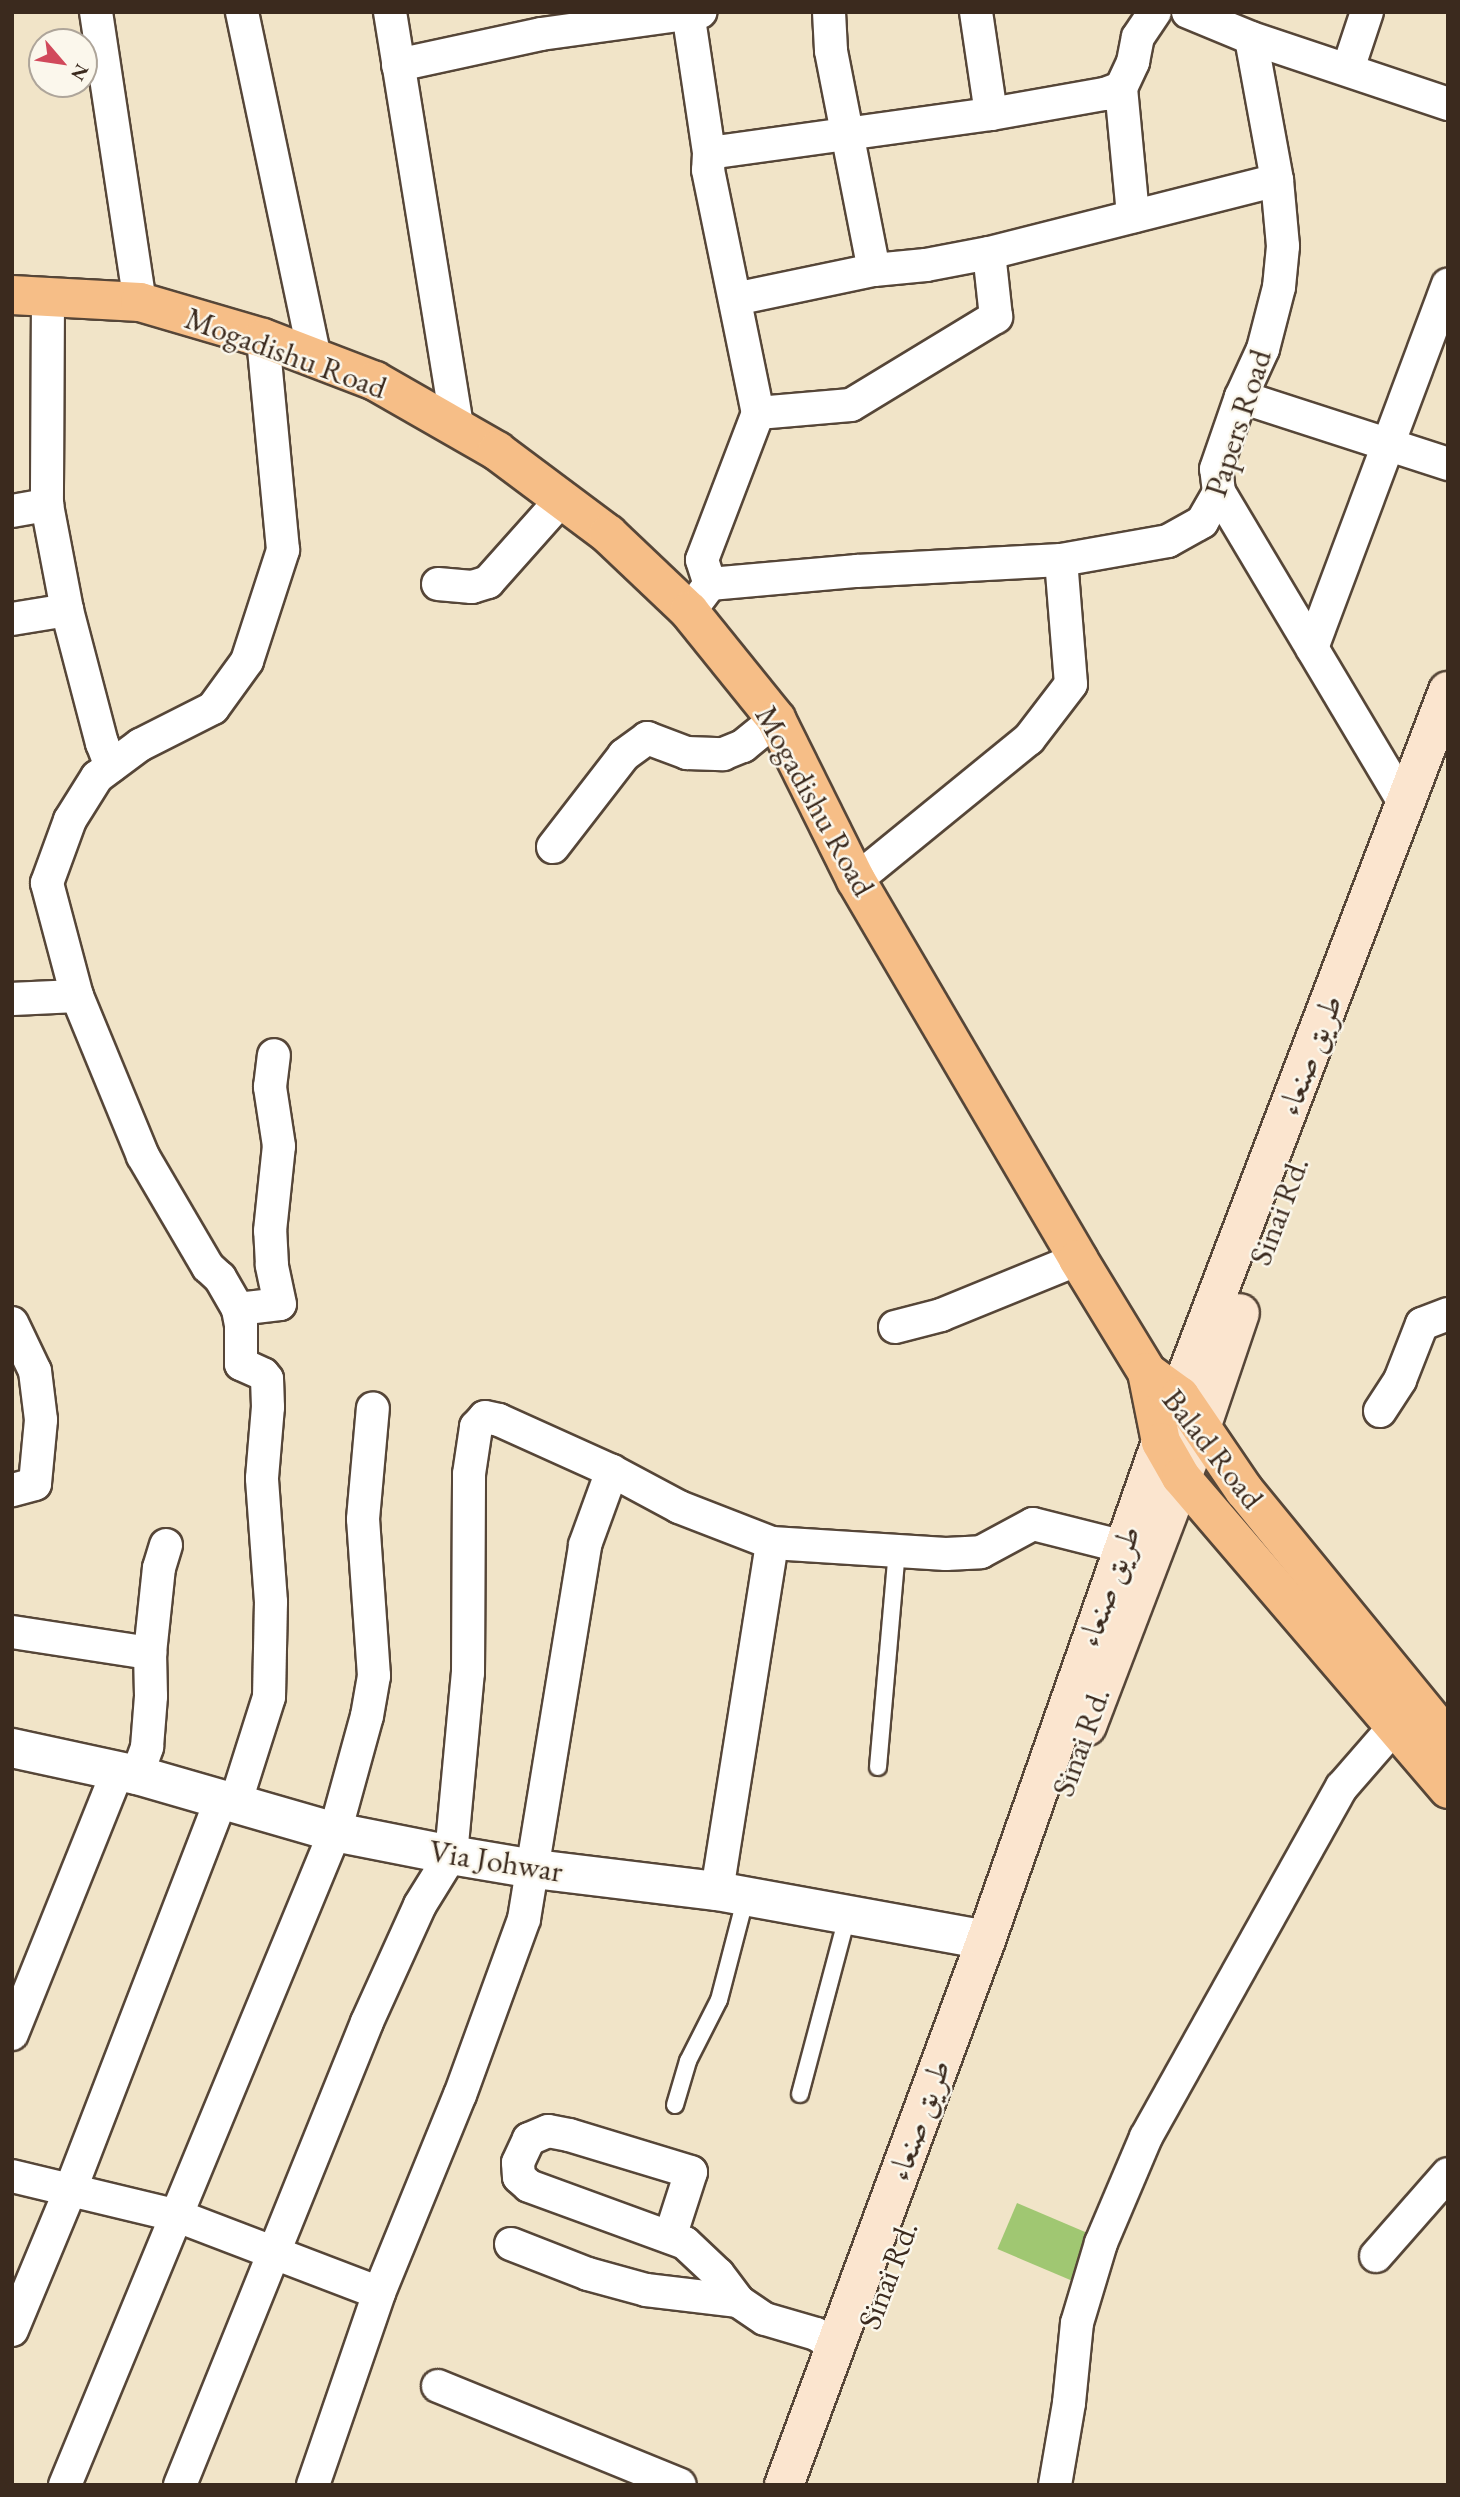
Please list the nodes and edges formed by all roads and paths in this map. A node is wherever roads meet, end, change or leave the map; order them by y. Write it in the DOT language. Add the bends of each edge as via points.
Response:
graph roads {
  1 [pos="96,12"];
  2 [pos="243,12"];
  3 [pos="390,12"];
  4 [pos="828,12"];
  5 [pos="976,12"];
  6 [pos="1156,12"];
  7 [pos="1188,12"];
  8 [pos="1367,12"];
  9 [pos="692,13"];
  10 [pos="539,23"];
  11 [pos="1251,38"];
  12 [pos="398,65"];
  13 [pos="1348,69"];
  14 [pos="1121,88"];
  15 [pos="1448,104"];
  16 [pos="991,114"];
  17 [pos="847,132"];
  18 [pos="709,153"];
  19 [pos="1277,180"];
  20 [pos="1133,216"];
  21 [pos="989,253"];
  22 [pos="874,270"];
  23 [pos="1448,285"];
  24 [pos="30,296"];
  25 [pos="735,299"];
  26 [pos="140,302"];
  27 [pos="263,338"];
  28 [pos="314,357"];
  29 [pos="1241,397"];
  30 [pos="758,413"];
  31 [pos="457,426"];
  32 [pos="1387,443"];
  33 [pos="1448,464"];
  34 [pos="1219,492"];
  35 [pos="562,499"];
  36 [pos="47,505"];
  37 [pos="12,511"];
  38 [pos="1061,560"];
  39 [pos="438,584"];
  40 [pos="700,597"];
  41 [pos="68,610"];
  42 [pos="12,619"];
  43 [pos="1312,648"];
  44 [pos="1448,691"];
  45 [pos="776,719"];
  46 [pos="111,766"];
  47 [pos="1448,767"];
  48 [pos="1405,804"];
  49 [pos="552,846"];
  50 [pos="856,880"];
  51 [pos="77,996"];
  52 [pos="12,999"];
  53 [pos="274,1055"];
  54 [pos="1078,1259"];
  55 [pos="238,1309"];
  56 [pos="1448,1314"];
  57 [pos="12,1323"];
  58 [pos="895,1327"];
  59 [pos="1147,1371"];
  60 [pos="373,1408"];
  61 [pos="1380,1410"];
  62 [pos="1191,1411"];
  63 [pos="1161,1442"];
  64 [pos="612,1471"];
  65 [pos="1181,1477"];
  66 [pos="12,1490"];
  67 [pos="772,1543"];
  68 [pos="166,1545"];
  69 [pos="1124,1547"];
  70 [pos="897,1549"];
  71 [pos="12,1632"];
  72 [pos="150,1653"];
  73 [pos="1094,1667"];
  74 [pos="1395,1726"];
  75 [pos="1448,1739"];
  76 [pos="12,1748"];
  77 [pos="878,1767"];
  78 [pos="127,1773"];
  79 [pos="1448,1789"];
  80 [pos="229,1799"];
  81 [pos="335,1832"];
  82 [pos="451,1855"];
  83 [pos="534,1869"];
  84 [pos="731,1894"];
  85 [pos="848,1913"];
  86 [pos="986,1940"];
  87 [pos="12,2034"];
  88 [pos="800,2094"];
  89 [pos="675,2105"];
  90 [pos="1448,2174"];
  91 [pos="12,2176"];
  92 [pos="70,2191"];
  93 [pos="175,2215"];
  94 [pos="670,2237"];
  95 [pos="511,2244"];
  96 [pos="274,2253"];
  97 [pos="1376,2256"];
  98 [pos="379,2293"];
  99 [pos="738,2301"];
  100 [pos="12,2330"];
  101 [pos="835,2346"];
  102 [pos="438,2385"];
  103 [pos="828,2403"];
  104 [pos="65,2485"];
  105 [pos="180,2485"];
  106 [pos="313,2485"];
  107 [pos="680,2485"];
  108 [pos="784,2485"];
  109 [pos="813,2485"];
  110 [pos="1055,2485"];
  1 -- 26 [label="street"];
  2 -- 28 [label="street"];
  3 -- 12 [label="street"];
  4 -- 17 [label="street"];
  5 -- 16 [label="street"];
  6 -- 14 [label="street" via="1138,37"];
  7 -- 11 [label="street"];
  8 -- 13 [label="street"];
  9 -- 10 [label="street"];
  9 -- 18 [label="street"];
  10 -- 12 [label="street"];
  11 -- 13 [label="street"];
  11 -- 19 [label="street, Papers Road"];
  12 -- 31 [label="street"];
  13 -- 15 [label="street"];
  14 -- 16 [label="street"];
  14 -- 20 [label="street"];
  16 -- 17 [label="street"];
  17 -- 18 [label="street"];
  17 -- 22 [label="street"];
  18 -- 25 [label="street" via="708,170"];
  19 -- 20 [label="street"];
  19 -- 29 [label="street, Papers Road" via="1283,246 1279,287 1263,349"];
  20 -- 21 [label="street"];
  21 -- 22 [label="street"];
  21 -- 30 [label="street" via="996,317 851,405"];
  22 -- 25 [label="street"];
  23 -- 32 [label="street"];
  24 -- 26 [label="highway, Mogadishu Road"];
  24 -- 36 [label="street"];
  25 -- 30 [label="street"];
  26 -- 27 [label="highway, Mogadishu Road"];
  27 -- 28 [label="highway, Mogadishu Road"];
  27 -- 46 [label="street" via="283,550 247,661 214,708 140,745"];
  28 -- 31 [label="highway, Mogadishu Road" via="374,381"];
  29 -- 32 [label="street"];
  29 -- 34 [label="street, Papers Road" via="1216,469"];
  30 -- 40 [label="street" via="702,560"];
  31 -- 35 [label="highway, Mogadishu Road"];
  32 -- 33 [label="street"];
  32 -- 43 [label="street"];
  34 -- 38 [label="street, Papers Road" via="1202,522 1168,541"];
  34 -- 43 [label="street"];
  35 -- 39 [label="street" via="488,582 472,587"];
  35 -- 40 [label="highway, Mogadishu Road"];
  36 -- 37 [label="street"];
  36 -- 41 [label="street"];
  38 -- 40 [label="street, Papers Road" via="857,571"];
  38 -- 50 [label="street" via="1071,684 1029,739"];
  40 -- 45 [label="highway, Mogadishu Road"];
  41 -- 42 [label="street"];
  41 -- 46 [label="street"];
  43 -- 48 [label="street"];
  44 -- 48 [label="main road, طريق صنعاء"];
  45 -- 49 [label="street" via="743,746 723,754 687,753 647,738 624,755"];
  45 -- 50 [label="highway, Mogadishu Road"];
  46 -- 51 [label="street" via="80,802 47,883"];
  47 -- 62 [label="main road, Sinai Rd." via="1228,1343"];
  48 -- 62 [label="main road, طريق صنعاء"];
  50 -- 54 [label="highway, Mogadishu Road"];
  51 -- 52 [label="street"];
  51 -- 55 [label="street" via="143,1156"];
  53 -- 55 [label="street" via="270,1087 279,1146 270,1231 281,1304"];
  54 -- 58 [label="street" via="941,1315"];
  54 -- 59 [label="highway, Mogadishu Road"];
  55 -- 80 [label="street" via="240,1364 263,1374 269,1389 262,1478 271,1615 269,1697"];
  56 -- 61 [label="street" via="1422,1324 1400,1380"];
  57 -- 66 [label="street" via="35,1371 41,1420 35,1484"];
  59 -- 62 [label="highway, Balad Road"];
  59 -- 63 [label="highway, Balad Road"];
  60 -- 81 [label="street" via="363,1520 374,1676"];
  62 -- 63 [label="main road, طريق صنعاء"];
  62 -- 65 [label="main road, Sinai Rd."];
  62 -- 75 [label="highway, Balad Road" via="1244,1490"];
  63 -- 65 [label="highway, Balad Road"];
  63 -- 69 [label="main road, طريق صنعاء"];
  64 -- 67 [label="street" via="679,1507"];
  64 -- 82 [label="street" via="499,1419 485,1417 476,1427 469,1474 468,1673"];
  64 -- 83 [label="street" via="585,1545"];
  65 -- 73 [label="main road, Sinai Rd."];
  65 -- 74 [label="highway, Balad Road"];
  67 -- 70 [label="street"];
  67 -- 84 [label="street"];
  68 -- 72 [label="street" via="159,1568"];
  69 -- 70 [label="street" via="1034,1524 981,1552"];
  69 -- 73 [label="main road, طريق صنعاء"];
  70 -- 77 [label="lane"];
  71 -- 72 [label="street"];
  72 -- 78 [label="street" via="147,1747"];
  73 -- 86 [label="main road, طريق صنعاء"];
  73 -- 103 [label="main road, Sinai Rd."];
  74 -- 79 [label="highway, Balad Road"];
  74 -- 110 [label="street" via="1342,1787 1146,2137 1101,2243 1077,2323"];
  76 -- 78 [label="street, Via Johwar"];
  78 -- 80 [label="street, Via Johwar"];
  78 -- 87 [label="street"];
  80 -- 81 [label="street, Via Johwar"];
  80 -- 92 [label="street"];
  81 -- 82 [label="street, Via Johwar"];
  81 -- 93 [label="street"];
  82 -- 83 [label="street, Via Johwar"];
  82 -- 96 [label="street" via="420,1905"];
  83 -- 84 [label="street, Via Johwar"];
  83 -- 98 [label="street" via="524,1919 460,2095"];
  84 -- 85 [label="street, Via Johwar"];
  84 -- 89 [label="lane" via="719,2000 688,2061"];
  85 -- 86 [label="street, Via Johwar"];
  85 -- 88 [label="lane"];
  86 -- 101 [label="main road, طريق صنعاء"];
  90 -- 97 [label="street"];
  91 -- 92 [label="street"];
  92 -- 93 [label="street"];
  92 -- 100 [label="street"];
  93 -- 96 [label="street"];
  93 -- 104 [label="street"];
  94 -- 94 [label="street" via="691,2172 569,2135 548,2131 529,2138 518,2164 519,2176 529,2186"];
  94 -- 99 [label="street" via="701,2254"];
  95 -- 99 [label="street" via="588,2274 646,2290"];
  96 -- 98 [label="street"];
  96 -- 105 [label="street"];
  98 -- 106 [label="street"];
  99 -- 101 [label="street" via="765,2319 816,2334"];
  101 -- 103 [label="main road, طريق صنعاء"];
  102 -- 107 [label="street"];
  103 -- 108 [label="main road, طريق صنعاء"];
  103 -- 109 [label="main road, Sinai Rd."];
}
